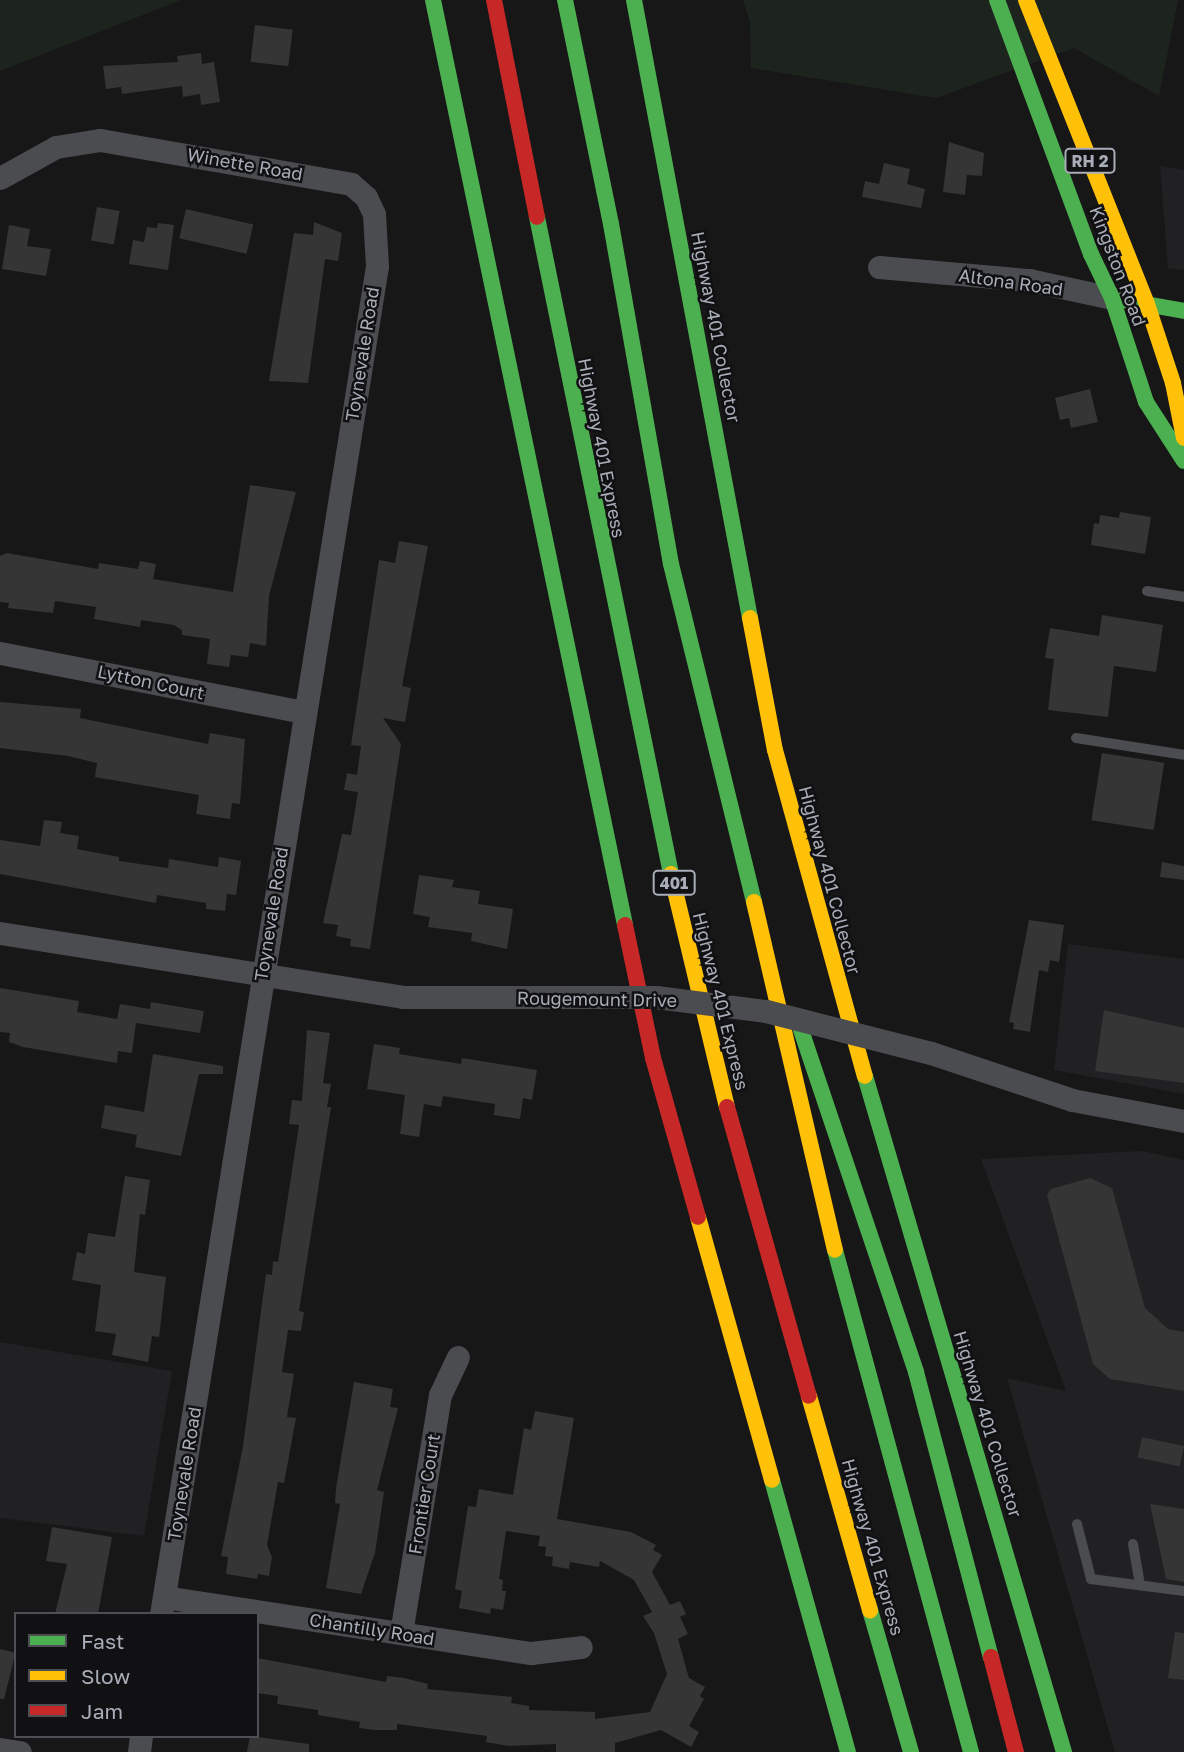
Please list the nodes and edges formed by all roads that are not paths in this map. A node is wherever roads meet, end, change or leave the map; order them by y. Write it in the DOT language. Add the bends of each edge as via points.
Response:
graph roads {
  1 [pos="433,0"];
  2 [pos="494,0"];
  3 [pos="565,0"];
  4 [pos="634,0"];
  5 [pos="997,0"];
  6 [pos="1026,0"];
  7 [pos="0,178"];
  8 [pos="374,214"];
  9 [pos="879,267"];
  10 [pos="1112,298"];
  11 [pos="1147,304"];
  12 [pos="1184,311"];
  13 [pos="1184,438"];
  14 [pos="1184,461"];
  15 [pos="1147,592"];
  16 [pos="1184,597"];
  17 [pos="0,653"];
  18 [pos="303,712"];
  19 [pos="1076,738"];
  20 [pos="1184,755"];
  21 [pos="0,933"];
  22 [pos="762,937"];
  23 [pos="262,974"];
  24 [pos="1184,1121"];
  25 [pos="457,1357"];
  26 [pos="1077,1524"];
  27 [pos="1133,1544"];
  28 [pos="1140,1585"];
  29 [pos="1184,1591"];
  30 [pos="163,1605"];
  31 [pos="222,1612"];
  32 [pos="259,1616"];
  33 [pos="401,1633"];
  34 [pos="580,1647"];
  35 [pos="0,1749"];
  36 [pos="20,1752"];
  37 [pos="848,1752"];
  38 [pos="911,1752"];
  39 [pos="971,1752"];
  40 [pos="1016,1752"];
  41 [pos="1064,1752"];
  1 -- 37 [label="main road" via="653,1058"];
  2 -- 38 [label="main road, Highway 401 Express / 401" via="618,630 709,1045"];
  3 -- 22 [label="main road" via="611,224 671,564"];
  4 -- 41 [label="main road, Highway 401 Collector" via="775,750 865,1077"];
  5 -- 10 [label="main road, Kingston Road / RH 2" via="1091,254"];
  6 -- 11 [label="main road, Kingston Road / RH 2"];
  7 -- 8 [label="street, Winette Road" via="56,148 100,140 351,184 366,197"];
  8 -- 18 [label="street, Toynevale Road" via="377,266"];
  9 -- 10 [label="street, Altona Road" via="1028,280"];
  10 -- 11 [label="main road, Altona Road"];
  10 -- 14 [label="main road, Kingston Road / RH 2" via="1146,402"];
  11 -- 12 [label="main road, Altona Road"];
  11 -- 13 [label="main road, Kingston Road / RH 2" via="1173,383"];
  15 -- 16 [label="lane"];
  17 -- 18 [label="street, Lytton Court"];
  18 -- 23 [label="street, Toynevale Road"];
  19 -- 20 [label="lane"];
  21 -- 23 [label="street, Rougemount Drive"];
  22 -- 39 [label="main road" via="841,1277"];
  22 -- 40 [label="main road" via="821,1081 916,1372"];
  23 -- 24 [label="street, Rougemount Drive, bridge" via="403,997 656,997 740,1007 931,1053 1072,1100"];
  23 -- 30 [label="street, Toynevale Road"];
  25 -- 33 [label="street, Frontier Court" via="440,1395"];
  26 -- 28 [label="lane" via="1091,1579"];
  27 -- 28 [label="lane"];
  28 -- 29 [label="lane"];
  30 -- 31 [label="street, Chantilly Road"];
  32 -- 33 [label="street, Chantilly Road"];
  33 -- 34 [label="street, Chantilly Road" via="531,1653"];
  35 -- 36 [label="street"];
}
